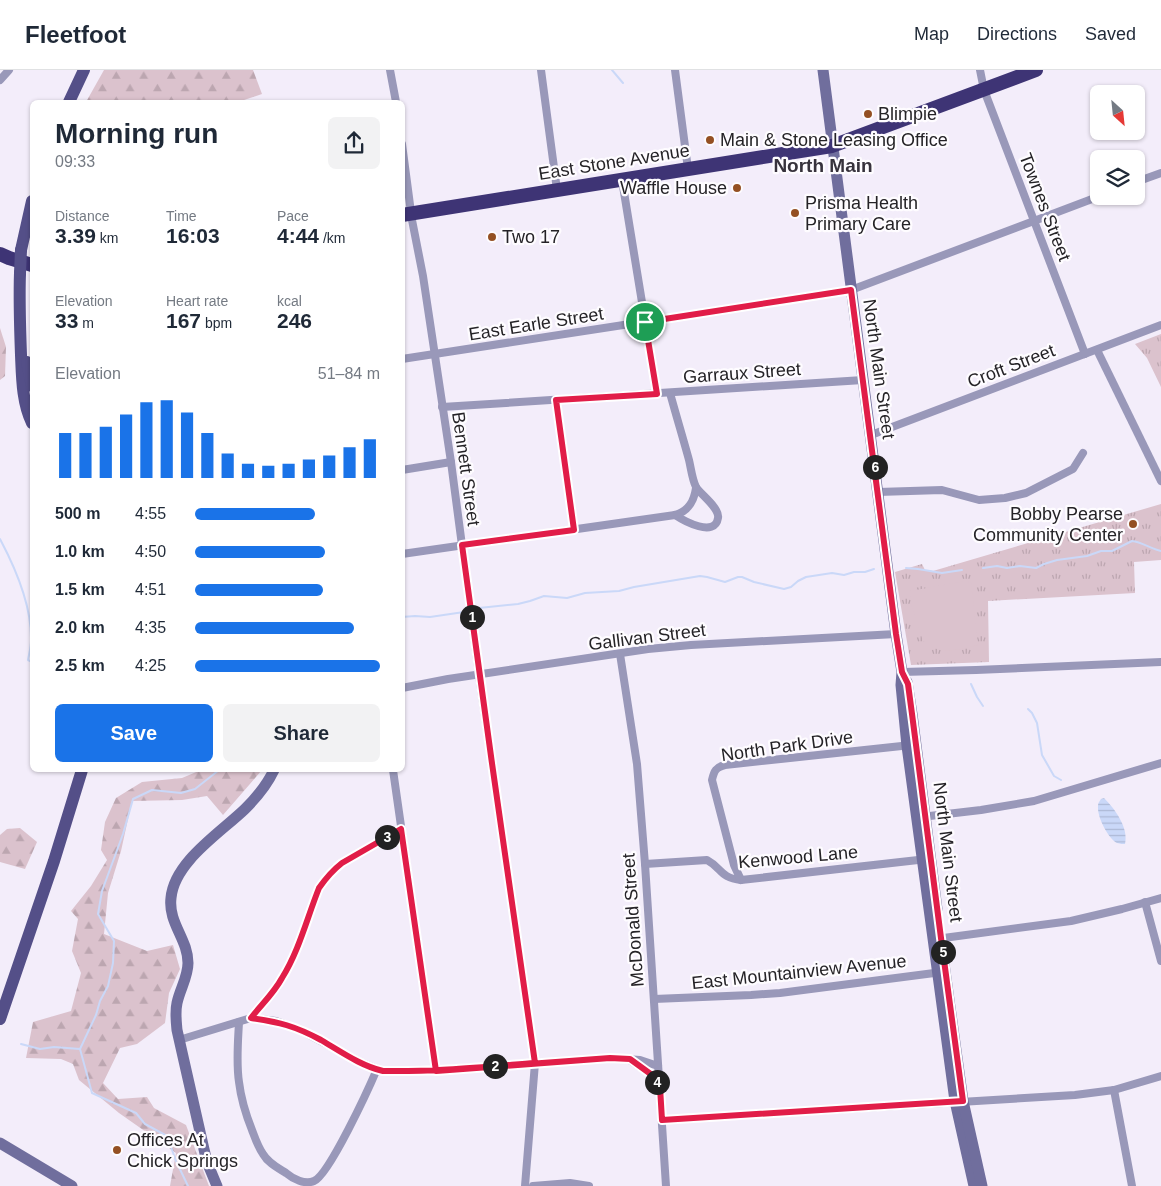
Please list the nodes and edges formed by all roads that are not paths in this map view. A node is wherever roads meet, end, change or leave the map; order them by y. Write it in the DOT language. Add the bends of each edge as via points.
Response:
graph roads {
  1 [pos="9,70"];
  2 [pos="84,70"];
  3 [pos="390,70"];
  4 [pos="541,70"];
  5 [pos="675,70"];
  6 [pos="823,70"];
  7 [pos="980,70"];
  8 [pos="1036,70"];
  9 [pos="0,80"];
  10 [pos="984,90"];
  11 [pos="70,100"];
  12 [pos="396,100"];
  13 [pos="832,146"];
  14 [pos="688,169"];
  15 [pos="1161,173"];
  16 [pos="1145,179"];
  17 [pos="622,180"];
  18 [pos="405,186"];
  19 [pos="557,190"];
  20 [pos="1090,200"];
  21 [pos="30,210"];
  22 [pos="407,214"];
  23 [pos="1035,221"];
  24 [pos="0,254"];
  25 [pos="30,264"];
  26 [pos="851,290"];
  27 [pos="645,322"];
  28 [pos="1161,325"];
  29 [pos="20,340"];
  30 [pos="1097,350"];
  31 [pos="1085,354"];
  32 [pos="434,355"];
  33 [pos="405,360"];
  34 [pos="22,368"];
  35 [pos="30,376"];
  36 [pos="863,380"];
  37 [pos="670,393"];
  38 [pos="657,394"];
  39 [pos="556,400"];
  40 [pos="30,401"];
  41 [pos="442,407"];
  42 [pos="30,419"];
  43 [pos="871,434"];
  44 [pos="1083,453"];
  45 [pos="451,462"];
  46 [pos="405,470"];
  47 [pos="1160,477"];
  48 [pos="696,488"];
  49 [pos="878,492"];
  50 [pos="675,515"];
  51 [pos="574,530"];
  52 [pos="462,545"];
  53 [pos="405,554"];
  54 [pos="896,634"];
  55 [pos="620,654"];
  56 [pos="1161,662"];
  57 [pos="902,672"];
  58 [pos="479,675"];
  59 [pos="405,687"];
  60 [pos="912,745"];
  61 [pos="1161,763"];
  62 [pos="81,772"];
  63 [pos="273,772"];
  64 [pos="393,772"];
  65 [pos="921,817"];
  66 [pos="401,829"];
  67 [pos="927,859"];
  68 [pos="645,864"];
  69 [pos="741,880"];
  70 [pos="1161,898"];
  71 [pos="1146,902"];
  72 [pos="937,939"];
  73 [pos="1161,962"];
  74 [pos="942,972"];
  75 [pos="654,999"];
  76 [pos="2,1006"];
  77 [pos="251,1018"];
  78 [pos="0,1019"];
  79 [pos="239,1022"];
  80 [pos="179,1040"];
  81 [pos="630,1059"];
  82 [pos="535,1063"];
  83 [pos="658,1066"];
  84 [pos="377,1070"];
  85 [pos="436,1071"];
  86 [pos="1161,1076"];
  87 [pos="660,1087"];
  88 [pos="1114,1090"];
  89 [pos="959,1101"];
  90 [pos="662,1120"];
  91 [pos="0,1143"];
  92 [pos="218,1184"];
  93 [pos="72,1186"];
  94 [pos="525,1186"];
  95 [pos="533,1186"];
  96 [pos="589,1186"];
  97 [pos="666,1186"];
  98 [pos="974,1186"];
  99 [pos="982,1186"];
  100 [pos="1132,1186"];
  1 -- 9 [label="street"];
  2 -- 11 [label="main road"];
  3 -- 12 [label="street"];
  4 -- 19 [label="street"];
  5 -- 14 [label="street"];
  6 -- 13 [label="street, North Main Street"];
  7 -- 10 [label="street, Townes Street"];
  8 -- 10 [label="highway, East Stone Avenue"];
  10 -- 13 [label="highway, East Stone Avenue"];
  10 -- 23 [label="street, Townes Street"];
  13 -- 14 [label="highway, East Stone Avenue"];
  13 -- 26 [label="street, North Main Street"];
  14 -- 17 [label="highway, East Stone Avenue"];
  15 -- 16 [label="street"];
  17 -- 19 [label="highway, East Stone Avenue"];
  17 -- 27 [label="street"];
  18 -- 22 [label="street, Bennett Street"];
  19 -- 22 [label="highway, East Stone Avenue"];
  20 -- 23 [label="street, East Earle Street"];
  21 -- 29 [label="main road, bridge" via="21,250"];
  22 -- 32 [label="street, Bennett Street" via="423,276"];
  23 -- 26 [label="street, East Earle Street"];
  23 -- 31 [label="street, Townes Street"];
  24 -- 25 [label="highway"];
  26 -- 27 [label="street, East Earle Street"];
  26 -- 36 [label="street, North Main Street"];
  27 -- 32 [label="street, East Earle Street"];
  27 -- 38 [label="street"];
  28 -- 30 [label="street, Croft Street"];
  29 -- 34 [label="main road"];
  29 -- 35 [label="main road"];
  30 -- 31 [label="street, Croft Street"];
  30 -- 47 [label="street"];
  31 -- 43 [label="street, Croft Street"];
  32 -- 33 [label="street, East Earle Street"];
  32 -- 41 [label="street, Bennett Street"];
  34 -- 40 [label="main road"];
  34 -- 42 [label="main road" via="22,388"];
  36 -- 37 [label="street, Garraux Street"];
  36 -- 43 [label="street, North Main Street"];
  37 -- 38 [label="street, Garraux Street"];
  37 -- 48 [label="street"];
  38 -- 39 [label="street, Garraux Street"];
  39 -- 41 [label="street, Garraux Street"];
  39 -- 51 [label="street"];
  41 -- 45 [label="street, Bennett Street"];
  43 -- 49 [label="street, North Main Street"];
  44 -- 49 [label="street" via="1073,468 1026,493 1005,498 979,500 942,490"];
  45 -- 46 [label="street"];
  45 -- 52 [label="street, Bennett Street"];
  48 -- 50 [label="street" via="689,507"];
  48 -- 50 [label="street" via="718,514 716,522 705,528"];
  49 -- 54 [label="street, North Main Street"];
  50 -- 51 [label="street"];
  51 -- 52 [label="street"];
  52 -- 53 [label="street"];
  52 -- 58 [label="street, Bennett Street"];
  54 -- 55 [label="street, Gallivan Street" via="691,645"];
  54 -- 57 [label="street, North Main Street"];
  55 -- 58 [label="street, Gallivan Street"];
  55 -- 68 [label="street, McDonald Street" via="637,764"];
  56 -- 57 [label="street"];
  57 -- 60 [label="street, North Main Street" via="900,685"];
  58 -- 59 [label="street, Gallivan Street"];
  58 -- 82 [label="street, Bennett Street"];
  60 -- 65 [label="street, North Main Street"];
  60 -- 69 [label="street, North Park Drive" via="716,768 712,780 734,865"];
  61 -- 65 [label="street" via="1034,801"];
  62 -- 76 [label="main road" via="54,861"];
  63 -- 80 [label="street" via="246,809 193,856 175,880 170,898 172,916 188,965 175,1017"];
  64 -- 66 [label="street"];
  65 -- 67 [label="street, North Main Street"];
  66 -- 77 [label="street" via="342,863 324,880 287,971"];
  66 -- 85 [label="street"];
  67 -- 69 [label="street, Kenwood Lane"];
  67 -- 72 [label="street, North Main Street"];
  68 -- 69 [label="street, Kenwood Lane" via="702,859 727,877"];
  68 -- 75 [label="street, McDonald Street"];
  70 -- 71 [label="street"];
  71 -- 72 [label="street" via="1071,921"];
  71 -- 73 [label="street"];
  72 -- 74 [label="street, North Main Street"];
  74 -- 75 [label="street, East Mountainview Avenue" via="780,993"];
  74 -- 89 [label="street, North Main Street"];
  75 -- 83 [label="street, McDonald Street"];
  76 -- 78 [label="main road"];
  77 -- 79 [label="street"];
  77 -- 84 [label="street" via="298,1028"];
  79 -- 80 [label="street"];
  79 -- 84 [label="street" via="239,1084 249,1122 263,1154 294,1179 313,1182 320,1177 352,1123"];
  80 -- 92 [label="street" via="207,1162"];
  81 -- 82 [label="street"];
  81 -- 83 [label="street"];
  81 -- 87 [label="street" via="652,1075"];
  82 -- 85 [label="street"];
  82 -- 94 [label="street, Bennett Street"];
  83 -- 87 [label="street, McDonald Street"];
  84 -- 85 [label="street"];
  86 -- 88 [label="street"];
  87 -- 90 [label="street, McDonald Street"];
  88 -- 89 [label="street"];
  88 -- 100 [label="street"];
  89 -- 90 [label="street"];
  89 -- 98 [label="street, North Main Street"];
  89 -- 99 [label="street, North Main Street"];
  90 -- 97 [label="street, McDonald Street"];
  91 -- 93 [label="street"];
  95 -- 96 [label="street" via="570,1183"];
}
